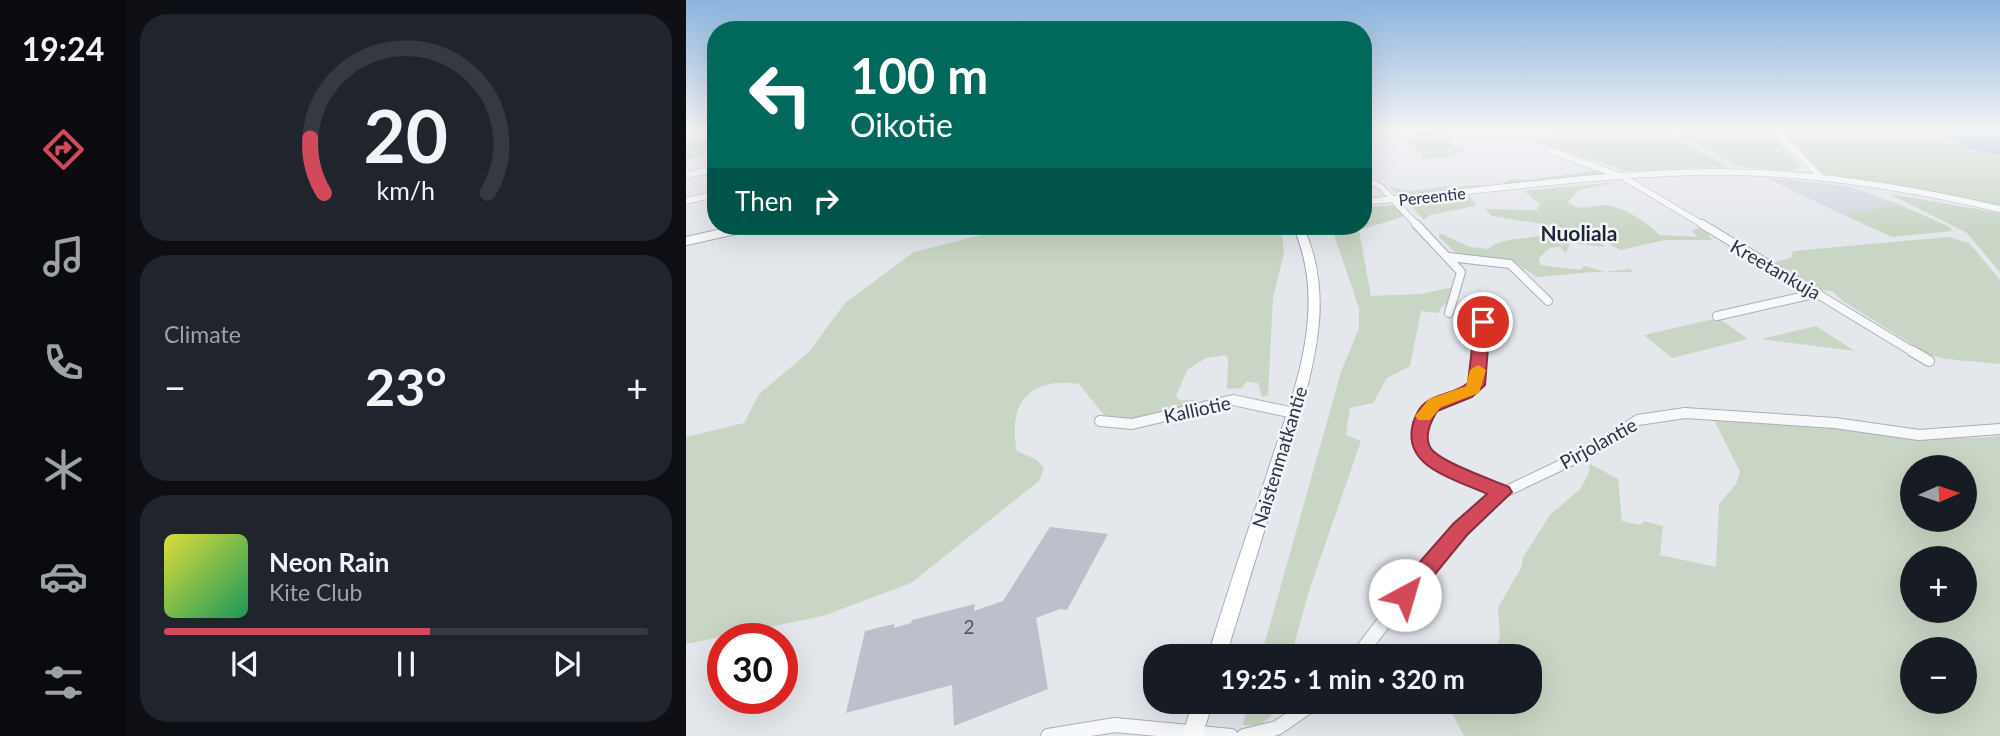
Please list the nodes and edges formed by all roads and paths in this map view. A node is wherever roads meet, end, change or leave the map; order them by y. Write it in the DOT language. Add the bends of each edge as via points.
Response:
graph roads {
  1 [pos="1586,163"];
  2 [pos="1807,163"];
  3 [pos="705,171"];
  4 [pos="686,175"];
  5 [pos="1623,177"];
  6 [pos="1822,179"];
  7 [pos="1372,182"];
  8 [pos="707,196"];
  9 [pos="1393,200"];
  10 [pos="686,201"];
  11 [pos="1372,201"];
  12 [pos="2000,209"];
  13 [pos="720,235"];
  14 [pos="1302,235"];
  15 [pos="1311,235"];
  16 [pos="686,241"];
  17 [pos="1311,254"];
  18 [pos="1449,257"];
  19 [pos="1818,293"];
  20 [pos="1548,301"];
  21 [pos="1449,313"];
  22 [pos="1717,316"];
  23 [pos="1483,322"];
  24 [pos="1929,361"];
  25 [pos="1294,412"];
  26 [pos="1100,421"];
  27 [pos="2000,429"];
  28 [pos="1502,492"];
  29 [pos="1221,644"];
  30 [pos="1367,644"];
  31 [pos="1199,714"];
  32 [pos="1297,714"];
  33 [pos="1193,734"];
  34 [pos="1048,736"];
  35 [pos="1231,736"];
  36 [pos="1244,736"];
  1 -- 5 [label="street"];
  2 -- 6 [label="street"];
  3 -- 4 [label="street"];
  5 -- 6 [label="street, Pereentie" via="1725,172"];
  5 -- 9 [label="street, Pereentie"];
  5 -- 19 [label="street, Kreetankuja"];
  6 -- 12 [label="street, Pereentie"];
  7 -- 9 [label="street"];
  8 -- 10 [label="street"];
  9 -- 11 [label="street, Pereentie"];
  9 -- 18 [label="street"];
  13 -- 16 [label="street"];
  14 -- 17 [label="main road, Naistenmatkantie"];
  15 -- 17 [label="main road, Naistenmatkantie"];
  17 -- 25 [label="main road, Naistenmatkantie" via="1314,326"];
  18 -- 20 [label="street" via="1510,264"];
  18 -- 21 [label="street" via="1461,278"];
  19 -- 22 [label="street"];
  19 -- 24 [label="street, Kreetankuja"];
  23 -- 28 [label="street" via="1476,385 1466,394 1430,407 1419,440 1430,460"];
  25 -- 26 [label="street, Kalliotie" via="1233,400 1132,424"];
  25 -- 29 [label="main road, Naistenmatkantie"];
  27 -- 28 [label="street, Pirjolantie" via="1919,435 1835,423 1661,415 1629,424 1593,450"];
  28 -- 30 [label="street, Pirjolantie" via="1439,553"];
  31 -- 33 [label="main road"];
  32 -- 36 [label="street" via="1277,728"];
  33 -- 34 [label="street" via="1115,725"];
  33 -- 35 [label="street"];
}
